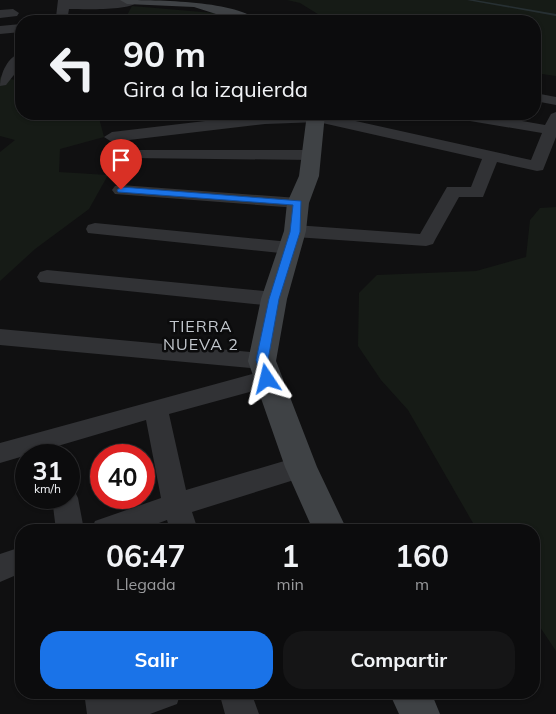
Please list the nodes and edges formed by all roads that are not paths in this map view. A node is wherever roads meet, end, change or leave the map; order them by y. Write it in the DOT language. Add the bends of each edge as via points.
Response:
graph roads {
  1 [pos="130,1"];
  2 [pos="65,3"];
  3 [pos="101,5"];
  4 [pos="0,14"];
  5 [pos="95,15"];
  6 [pos="238,15"];
  7 [pos="0,23"];
  8 [pos="15,29"];
  9 [pos="0,30"];
  10 [pos="15,64"];
  11 [pos="1,82"];
  12 [pos="541,99"];
  13 [pos="556,101"];
  14 [pos="256,120"];
  15 [pos="316,120"];
  16 [pos="334,120"];
  17 [pos="489,120"];
  18 [pos="552,133"];
  19 [pos="112,137"];
  20 [pos="137,155"];
  21 [pos="312,155"];
  22 [pos="491,156"];
  23 [pos="121,190"];
  24 [pos="298,203"];
  25 [pos="95,230"];
  26 [pos="292,240"];
  27 [pos="47,277"];
  28 [pos="274,299"];
  29 [pos="0,337"];
  30 [pos="265,370"];
  31 [pos="156,408"];
  32 [pos="61,444"];
  33 [pos="15,451"];
  34 [pos="0,453"];
  35 [pos="300,467"];
  36 [pos="176,505"];
  37 [pos="67,509"];
  38 [pos="69,524"];
  39 [pos="122,524"];
  40 [pos="182,524"];
  41 [pos="327,524"];
  42 [pos="15,562"];
  43 [pos="0,568"];
  44 [pos="102,699"];
  45 [pos="147,699"];
  46 [pos="237,699"];
  47 [pos="412,699"];
  48 [pos="106,714"];
  49 [pos="242,714"];
  50 [pos="420,714"];
  1 -- 3 [label="street"];
  1 -- 6 [label="street" via="194,3"];
  2 -- 3 [label="street"];
  3 -- 5 [label="street"];
  4 -- 7 [label="street" via="13,13"];
  8 -- 9 [label="street"];
  10 -- 11 [label="street"];
  12 -- 13 [label="street"];
  14 -- 19 [label="street"];
  15 -- 21 [label="street"];
  16 -- 22 [label="street"];
  17 -- 18 [label="street"];
  18 -- 22 [label="street" via="537,166"];
  20 -- 21 [label="street"];
  21 -- 24 [label="street" via="309,176"];
  22 -- 26 [label="street" via="477,193 452,191 426,240"];
  23 -- 24 [label="street"];
  24 -- 26 [label="street"];
  25 -- 26 [label="street"];
  26 -- 28 [label="street"];
  27 -- 28 [label="street"];
  28 -- 30 [label="street"];
  29 -- 30 [label="street"];
  30 -- 31 [label="street"];
  30 -- 35 [label="street"];
  31 -- 32 [label="street"];
  31 -- 36 [label="street"];
  33 -- 34 [label="street"];
  35 -- 36 [label="street"];
  35 -- 41 [label="street"];
  36 -- 39 [label="street"];
  36 -- 40 [label="street"];
  37 -- 38 [label="street"];
  42 -- 43 [label="street"];
  44 -- 48 [label="street"];
  45 -- 48 [label="street"];
  46 -- 49 [label="street"];
  47 -- 50 [label="street"];
}
